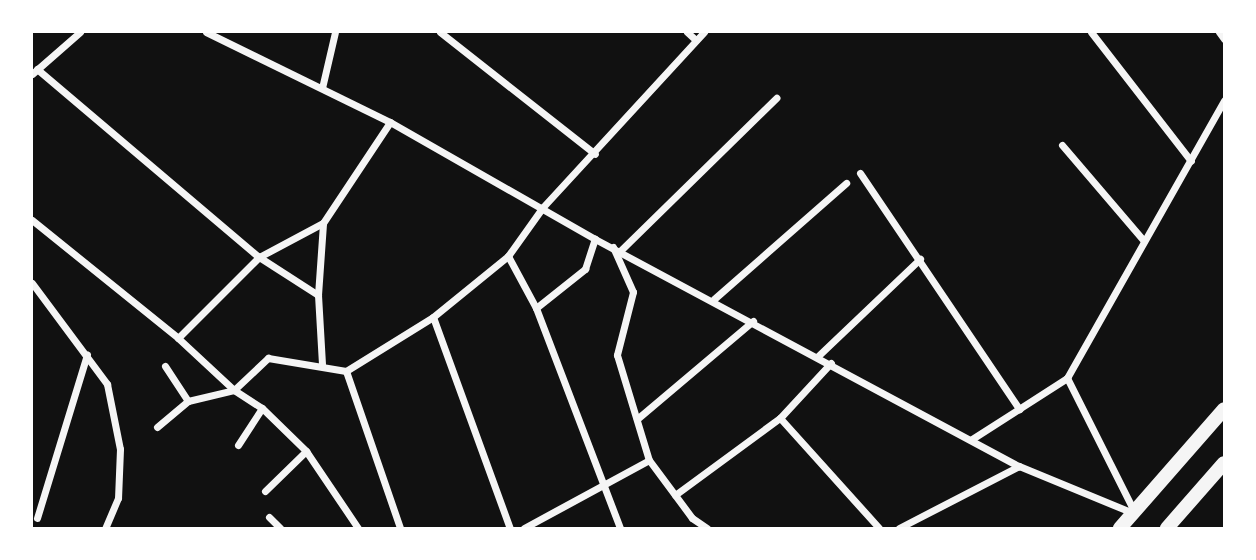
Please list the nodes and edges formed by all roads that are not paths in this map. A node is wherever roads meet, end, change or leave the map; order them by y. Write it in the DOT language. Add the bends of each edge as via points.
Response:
graph roads {
  1 [pos="80,32"];
  2 [pos="206,32"];
  3 [pos="335,32"];
  4 [pos="440,32"];
  5 [pos="687,32"];
  6 [pos="704,32"];
  7 [pos="1091,32"];
  8 [pos="1219,32"];
  9 [pos="1224,39"];
  10 [pos="696,40"];
  11 [pos="34,72"];
  12 [pos="322,88"];
  13 [pos="776,98"];
  14 [pos="1224,100"];
  15 [pos="390,122"];
  16 [pos="1062,145"];
  17 [pos="595,154"];
  18 [pos="1191,161"];
  19 [pos="860,173"];
  20 [pos="846,183"];
  21 [pos="543,207"];
  22 [pos="32,220"];
  23 [pos="323,223"];
  24 [pos="595,239"];
  25 [pos="1144,241"];
  26 [pos="617,249"];
  27 [pos="508,256"];
  28 [pos="259,257"];
  29 [pos="920,260"];
  30 [pos="32,283"];
  31 [pos="318,295"];
  32 [pos="714,299"];
  33 [pos="536,308"];
  34 [pos="433,317"];
  35 [pos="753,321"];
  36 [pos="178,338"];
  37 [pos="88,354"];
  38 [pos="818,356"];
  39 [pos="831,363"];
  40 [pos="322,364"];
  41 [pos="165,366"];
  42 [pos="346,371"];
  43 [pos="1067,379"];
  44 [pos="234,390"];
  45 [pos="188,401"];
  46 [pos="262,408"];
  47 [pos="1019,409"];
  48 [pos="1224,409"];
  49 [pos="780,418"];
  50 [pos="637,419"];
  51 [pos="157,427"];
  52 [pos="972,439"];
  53 [pos="238,445"];
  54 [pos="306,451"];
  55 [pos="649,460"];
  56 [pos="1224,463"];
  57 [pos="1019,466"];
  58 [pos="600,484"];
  59 [pos="265,491"];
  60 [pos="676,495"];
  61 [pos="1136,515"];
  62 [pos="269,517"];
  63 [pos="37,518"];
  64 [pos="105,528"];
  65 [pos="280,528"];
  66 [pos="358,528"];
  67 [pos="400,528"];
  68 [pos="510,528"];
  69 [pos="524,528"];
  70 [pos="620,528"];
  71 [pos="707,528"];
  72 [pos="879,528"];
  73 [pos="899,528"];
  74 [pos="1120,528"];
  75 [pos="1167,528"];
  1 -- 11 [label="street"];
  2 -- 12 [label="street"];
  3 -- 12 [label="street"];
  4 -- 17 [label="street"];
  5 -- 10 [label="street"];
  6 -- 10 [label="street"];
  7 -- 18 [label="street"];
  8 -- 9 [label="street"];
  10 -- 17 [label="street"];
  11 -- 28 [label="street"];
  12 -- 15 [label="street"];
  13 -- 26 [label="street"];
  14 -- 18 [label="street"];
  15 -- 21 [label="street"];
  15 -- 23 [label="street"];
  16 -- 25 [label="street"];
  17 -- 21 [label="street"];
  18 -- 25 [label="street"];
  19 -- 29 [label="street"];
  20 -- 32 [label="street"];
  21 -- 24 [label="street"];
  21 -- 27 [label="street"];
  22 -- 36 [label="street"];
  23 -- 28 [label="street"];
  23 -- 31 [label="street"];
  24 -- 26 [label="street"];
  24 -- 33 [label="street" via="585,269"];
  25 -- 43 [label="street"];
  26 -- 32 [label="street"];
  26 -- 50 [label="street" via="633,292 617,355"];
  27 -- 33 [label="street"];
  27 -- 34 [label="street"];
  28 -- 31 [label="street"];
  28 -- 36 [label="street"];
  29 -- 38 [label="street"];
  29 -- 47 [label="street"];
  30 -- 37 [label="street"];
  31 -- 40 [label="street"];
  32 -- 35 [label="street"];
  33 -- 58 [label="street"];
  34 -- 42 [label="street"];
  34 -- 68 [label="street"];
  35 -- 38 [label="street"];
  35 -- 50 [label="street"];
  36 -- 44 [label="street"];
  37 -- 63 [label="street"];
  37 -- 64 [label="street" via="107,384 120,449 118,498"];
  38 -- 39 [label="street"];
  39 -- 49 [label="street"];
  39 -- 52 [label="street"];
  40 -- 42 [label="street"];
  40 -- 44 [label="street" via="268,358"];
  41 -- 45 [label="street"];
  42 -- 67 [label="street"];
  43 -- 47 [label="street"];
  43 -- 61 [label="street"];
  44 -- 45 [label="street"];
  44 -- 46 [label="street"];
  45 -- 51 [label="street"];
  46 -- 53 [label="street"];
  46 -- 54 [label="street"];
  47 -- 52 [label="street"];
  48 -- 61 [label="main road"];
  49 -- 60 [label="street"];
  49 -- 72 [label="street"];
  50 -- 55 [label="street"];
  52 -- 57 [label="street"];
  54 -- 59 [label="street"];
  54 -- 66 [label="street"];
  55 -- 58 [label="street"];
  55 -- 60 [label="street"];
  56 -- 75 [label="main road"];
  57 -- 61 [label="street"];
  57 -- 73 [label="street"];
  58 -- 69 [label="street"];
  58 -- 70 [label="street"];
  60 -- 71 [label="street" via="692,518"];
  61 -- 74 [label="main road"];
  62 -- 65 [label="street"];
}
